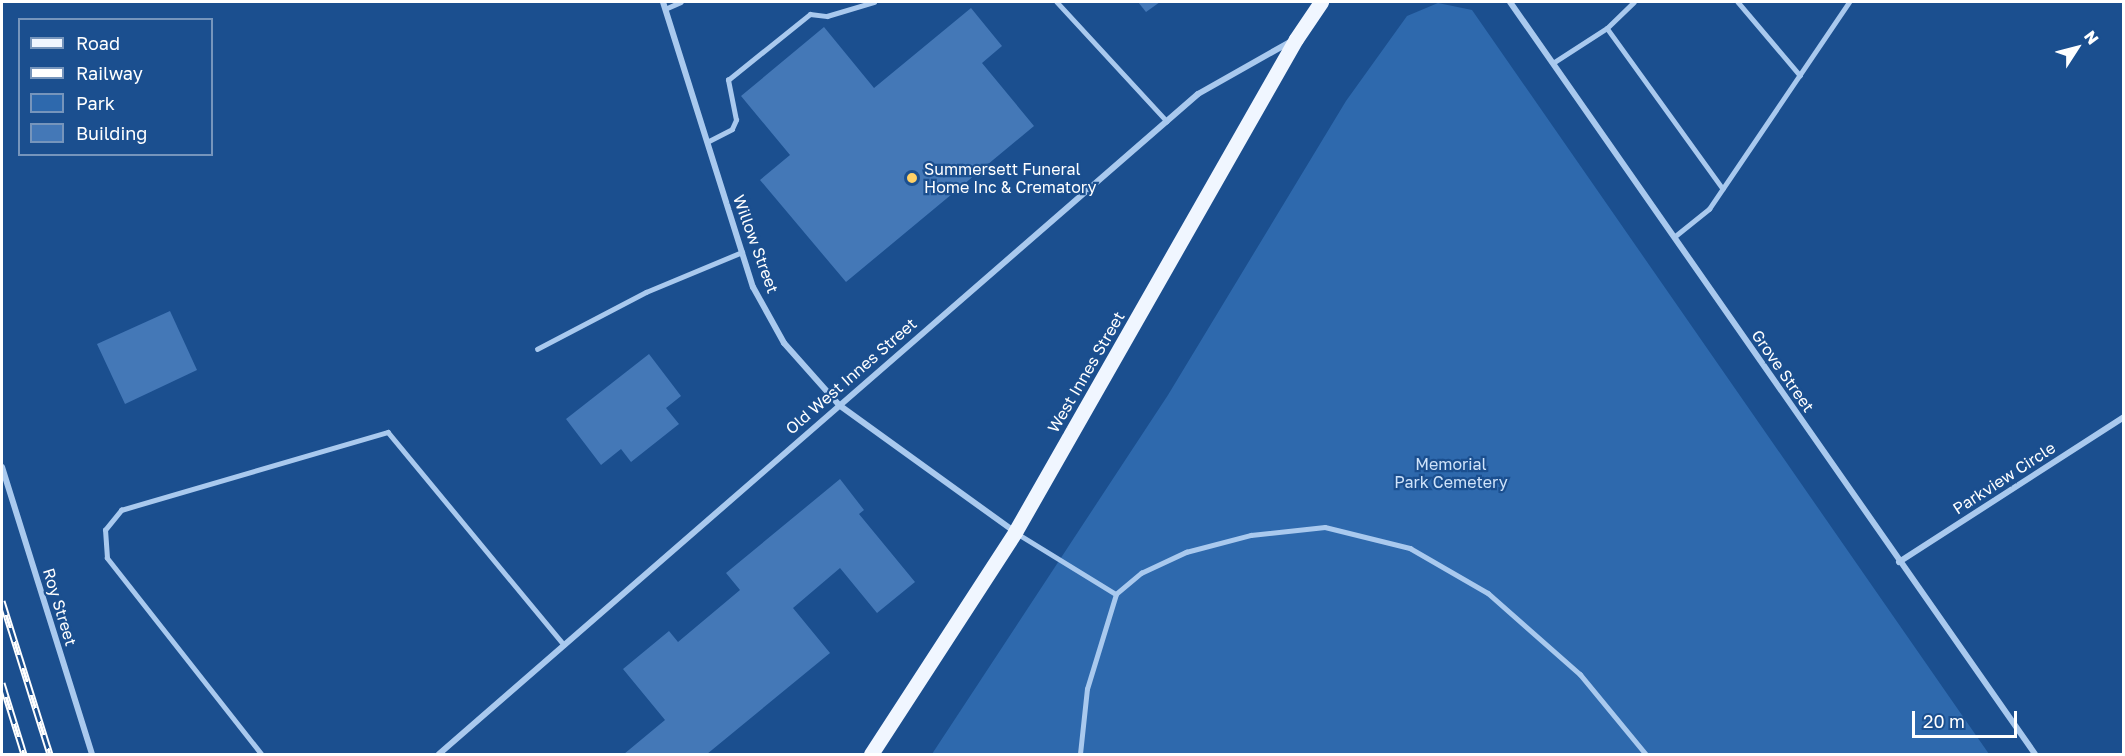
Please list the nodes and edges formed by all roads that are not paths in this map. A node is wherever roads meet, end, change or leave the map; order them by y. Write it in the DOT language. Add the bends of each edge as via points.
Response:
graph roads {
  1 [pos="663,2"];
  2 [pos="681,2"];
  3 [pos="874,2"];
  4 [pos="1057,2"];
  5 [pos="1321,2"];
  6 [pos="1510,2"];
  7 [pos="1634,2"];
  8 [pos="1738,2"];
  9 [pos="1849,2"];
  10 [pos="665,9"];
  11 [pos="1607,28"];
  12 [pos="1296,39"];
  13 [pos="1553,63"];
  14 [pos="1800,75"];
  15 [pos="1167,121"];
  16 [pos="707,142"];
  17 [pos="1723,189"];
  18 [pos="1674,237"];
  19 [pos="742,252"];
  20 [pos="537,349"];
  21 [pos="839,405"];
  22 [pos="2124,417"];
  23 [pos="2,467"];
  24 [pos="1016,532"];
  25 [pos="1899,562"];
  26 [pos="1116,594"];
  27 [pos="564,645"];
  28 [pos="92,754"];
  29 [pos="261,754"];
  30 [pos="439,754"];
  31 [pos="871,754"];
  32 [pos="1080,754"];
  33 [pos="1646,754"];
  34 [pos="2035,754"];
  1 -- 10 [label="street, Willow Street"];
  2 -- 10 [label="lane"];
  3 -- 16 [label="lane" via="827,16 810,14 798,21 728,80 736,120 732,129"];
  4 -- 15 [label="lane"];
  5 -- 12 [label="main road, West Innes Street"];
  6 -- 13 [label="street, Grove Street"];
  7 -- 11 [label="lane"];
  8 -- 14 [label="lane"];
  9 -- 14 [label="lane"];
  10 -- 16 [label="street, Willow Street"];
  11 -- 13 [label="lane"];
  11 -- 17 [label="lane"];
  12 -- 15 [label="street, Old West Innes Street" via="1198,94"];
  12 -- 24 [label="main road, West Innes Street"];
  13 -- 18 [label="street, Grove Street"];
  14 -- 17 [label="lane"];
  15 -- 21 [label="street, Old West Innes Street"];
  16 -- 19 [label="street, Willow Street"];
  17 -- 18 [label="lane" via="1709,209"];
  18 -- 25 [label="street, Grove Street"];
  19 -- 20 [label="lane" via="646,292"];
  19 -- 21 [label="street, Willow Street" via="753,287 784,343"];
  21 -- 24 [label="street, Willow Street"];
  21 -- 27 [label="street, Old West Innes Street"];
  22 -- 25 [label="street, Parkview Circle"];
  23 -- 28 [label="street, Roy Street"];
  24 -- 26 [label="lane"];
  24 -- 31 [label="main road, West Innes Street"];
  25 -- 34 [label="street, Grove Street"];
  26 -- 32 [label="lane" via="1087,689"];
  26 -- 33 [label="lane" via="1141,573 1186,552 1251,535 1325,527 1410,548 1488,593 1580,674"];
  27 -- 29 [label="lane" via="388,432 121,510 105,530 107,558"];
  27 -- 30 [label="street, Old West Innes Street"];
}
